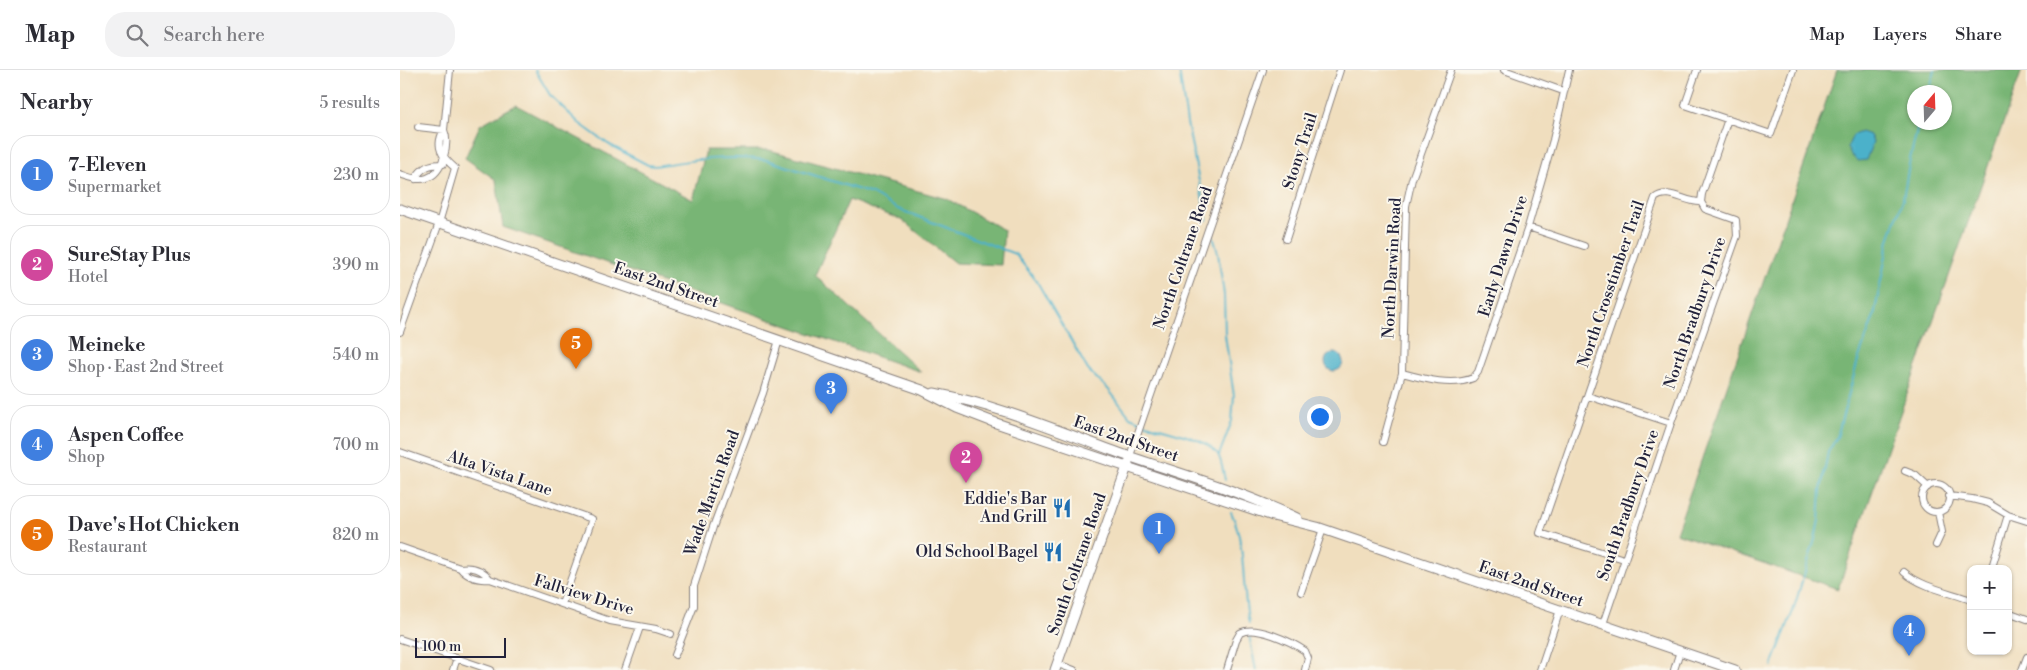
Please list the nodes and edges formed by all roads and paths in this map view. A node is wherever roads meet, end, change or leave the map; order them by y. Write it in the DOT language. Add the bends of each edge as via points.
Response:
graph roads {
  1 [pos="450,70"];
  2 [pos="1263,70"];
  3 [pos="1340,70"];
  4 [pos="1451,70"];
  5 [pos="1504,70"];
  6 [pos="1569,70"];
  7 [pos="1697,70"];
  8 [pos="1793,70"];
  9 [pos="1563,91"];
  10 [pos="1728,119"];
  11 [pos="418,127"];
  12 [pos="444,130"];
  13 [pos="439,142"];
  14 [pos="447,143"];
  15 [pos="442,161"];
  16 [pos="400,174"];
  17 [pos="415,179"];
  18 [pos="1701,202"];
  19 [pos="400,209"];
  20 [pos="439,223"];
  21 [pos="1528,227"];
  22 [pos="1286,239"];
  23 [pos="1584,246"];
  24 [pos="400,332"];
  25 [pos="779,340"];
  26 [pos="1402,373"];
  27 [pos="922,390"];
  28 [pos="1588,396"];
  29 [pos="1670,422"];
  30 [pos="996,423"];
  31 [pos="1036,423"];
  32 [pos="1384,442"];
  33 [pos="400,452"];
  34 [pos="1130,456"];
  35 [pos="1126,467"];
  36 [pos="1904,471"];
  37 [pos="1928,488"];
  38 [pos="1949,496"];
  39 [pos="1938,512"];
  40 [pos="2008,515"];
  41 [pos="2027,521"];
  42 [pos="1320,528"];
  43 [pos="1936,545"];
  44 [pos="400,547"];
  45 [pos="1624,559"];
  46 [pos="1993,565"];
  47 [pos="1904,572"];
  48 [pos="1301,592"];
  49 [pos="1967,599"];
  50 [pos="562,604"];
  51 [pos="1560,610"];
  52 [pos="2012,613"];
  53 [pos="2027,619"];
  54 [pos="1603,624"];
  55 [pos="640,626"];
  56 [pos="671,634"];
  57 [pos="400,638"];
  58 [pos="1680,651"];
  59 [pos="675,655"];
  60 [pos="2027,657"];
  61 [pos="457,658"];
  62 [pos="1056,667"];
  63 [pos="453,670"];
  64 [pos="491,670"];
  65 [pos="625,670"];
  66 [pos="1074,670"];
  67 [pos="1227,670"];
  68 [pos="1304,670"];
  69 [pos="1540,670"];
  70 [pos="1674,670"];
  71 [pos="1735,670"];
  72 [pos="2022,670"];
  1 -- 12 [label="street"];
  2 -- 34 [label="street, North Coltrane Road"];
  3 -- 22 [label="street, Stony Trail"];
  4 -- 26 [label="street, North Darwin Road" via="1412,179 1406,206"];
  5 -- 9 [label="street"];
  6 -- 9 [label="street, Early Dawn Drive"];
  7 -- 10 [label="street" via="1684,105"];
  8 -- 10 [label="street" via="1772,134"];
  9 -- 21 [label="street, Early Dawn Drive" via="1553,140"];
  10 -- 18 [label="street"];
  11 -- 12 [label="street"];
  12 -- 13 [label="street"];
  12 -- 14 [label="street"];
  13 -- 14 [label="street"];
  13 -- 15 [label="street"];
  14 -- 15 [label="street"];
  15 -- 17 [label="street" via="424,167"];
  15 -- 17 [label="street" via="429,178"];
  15 -- 20 [label="street" via="455,168"];
  16 -- 17 [label="street"];
  18 -- 28 [label="street, North Crosstimber Trail" via="1666,194 1655,198"];
  18 -- 29 [label="street, North Bradbury Drive" via="1704,208 1736,220 1738,229"];
  19 -- 20 [label="main road, East 2nd Street"];
  20 -- 24 [label="street"];
  20 -- 25 [label="main road, East 2nd Street"];
  21 -- 23 [label="street"];
  21 -- 26 [label="street, Early Dawn Drive" via="1482,363 1473,378 1465,382 1443,382"];
  25 -- 27 [label="main road, East 2nd Street"];
  25 -- 59 [label="street, Wade Martin Road" via="763,393 713,527 694,586 694,606"];
  26 -- 32 [label="street, North Darwin Road"];
  27 -- 30 [label="main road, East 2nd Street"];
  27 -- 31 [label="main road, East 2nd Street" via="960,398"];
  28 -- 29 [label="street"];
  28 -- 45 [label="street" via="1540,532"];
  29 -- 45 [label="street, South Bradbury Drive"];
  30 -- 31 [label="main road" via="1001,420"];
  30 -- 35 [label="main road, East 2nd Street"];
  31 -- 34 [label="main road, East 2nd Street"];
  33 -- 50 [label="street, Alta Vista Lane" via="592,519"];
  34 -- 35 [label="main road, South Coltrane Road"];
  34 -- 42 [label="main road, East 2nd Street" via="1250,498"];
  35 -- 42 [label="main road, East 2nd Street" via="1273,516"];
  35 -- 62 [label="main road, South Coltrane Road"];
  36 -- 37 [label="street" via="1915,475"];
  37 -- 38 [label="street" via="1941,486"];
  37 -- 39 [label="street" via="1922,496 1923,504"];
  38 -- 39 [label="street" via="1947,506"];
  38 -- 40 [label="street" via="1988,503"];
  39 -- 43 [label="street" via="1942,532"];
  40 -- 41 [label="street"];
  40 -- 46 [label="street"];
  42 -- 48 [label="street"];
  42 -- 51 [label="main road, East 2nd Street"];
  44 -- 50 [label="street, Fallview Drive" via="460,568 466,575 490,579"];
  45 -- 54 [label="street, South Bradbury Drive"];
  47 -- 49 [label="street" via="1924,584"];
  50 -- 55 [label="street, Fallview Drive"];
  51 -- 54 [label="main road, East 2nd Street"];
  51 -- 69 [label="street"];
  52 -- 53 [label="street"];
  54 -- 58 [label="main road, East 2nd Street"];
  55 -- 56 [label="street, Fallview Drive"];
  55 -- 65 [label="street"];
  57 -- 61 [label="street"];
  58 -- 70 [label="street"];
  58 -- 71 [label="main road, East 2nd Street"];
  60 -- 72 [label="street"];
  61 -- 63 [label="street"];
  61 -- 64 [label="street"];
  62 -- 66 [label="street"];
  67 -- 68 [label="street" via="1236,640 1245,630 1260,631 1298,646 1308,658"];
}
